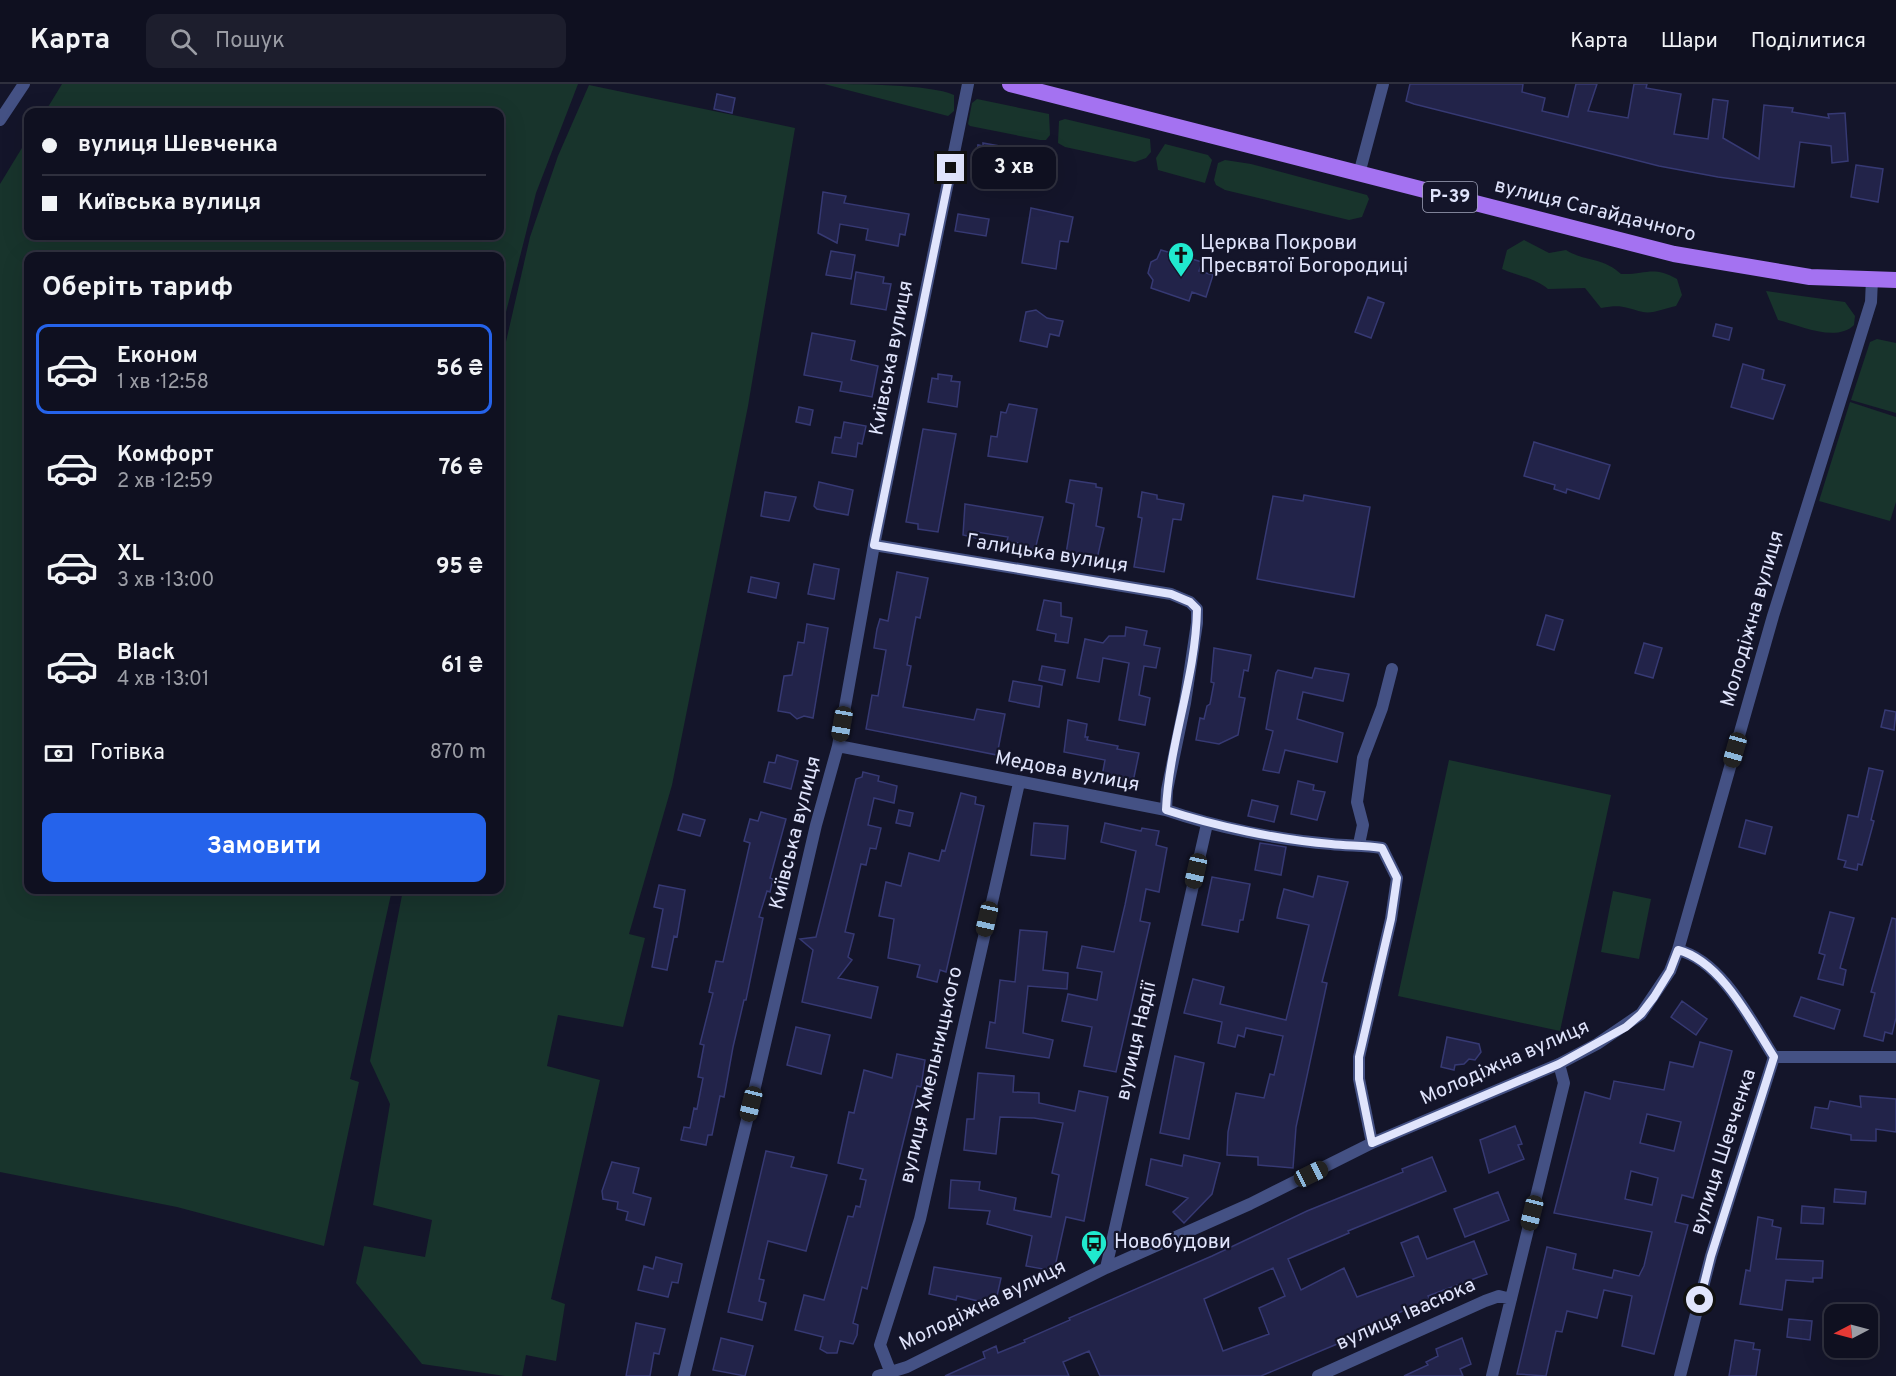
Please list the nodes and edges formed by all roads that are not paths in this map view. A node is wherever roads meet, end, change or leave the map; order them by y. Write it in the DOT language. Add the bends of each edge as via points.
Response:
graph roads {
  1 [pos="24,84"];
  2 [pos="968,84"];
  3 [pos="1010,84"];
  4 [pos="1383,84"];
  5 [pos="0,120"];
  6 [pos="1359,174"];
  7 [pos="1872,279"];
  8 [pos="1896,280"];
  9 [pos="874,545"];
  10 [pos="1392,669"];
  11 [pos="838,746"];
  12 [pos="1019,783"];
  13 [pos="1166,810"];
  14 [pos="1206,824"];
  15 [pos="1359,844"];
  16 [pos="1678,950"];
  17 [pos="1774,1057"];
  18 [pos="1896,1057"];
  19 [pos="1559,1064"];
  20 [pos="1372,1143"];
  21 [pos="1106,1268"];
  22 [pos="1511,1299"];
  23 [pos="886,1374"];
  24 [pos="684,1376"];
  25 [pos="1318,1376"];
  26 [pos="1492,1376"];
  27 [pos="1680,1376"];
  1 -- 5 [label="street"];
  2 -- 9 [label="street, Київська вулиця"];
  3 -- 6 [label="main road, вулиця Сагайдачного / Р-39"];
  4 -- 6 [label="street"];
  6 -- 7 [label="main road, вулиця Сагайдачного / Р-39" via="1674,254 1810,277"];
  7 -- 8 [label="main road, вулиця Сагайдачного / Р-39"];
  7 -- 16 [label="street, Молодіжна вулиця" via="1870,302 1773,616"];
  9 -- 11 [label="street, Київська вулиця"];
  9 -- 13 [label="street, Галицька вулиця" via="1171,594 1190,602 1197,609 1197,623"];
  10 -- 15 [label="street" via="1363,758 1357,802 1363,825"];
  11 -- 12 [label="street, Медова вулиця"];
  11 -- 24 [label="street, Київська вулиця"];
  12 -- 13 [label="street, Медова вулиця"];
  12 -- 23 [label="street, вулиця Хмельницького" via="920,1219 880,1345"];
  13 -- 14 [label="street, Медова вулиця"];
  14 -- 15 [label="street, Медова вулиця" via="1331,844"];
  14 -- 21 [label="street, вулиця Надії"];
  15 -- 20 [label="street" via="1382,848 1397,878 1359,1057 1359,1079"];
  16 -- 17 [label="street" via="1693,954 1733,992"];
  16 -- 19 [label="street, Молодіжна вулиця" via="1670,971 1641,1014 1626,1027"];
  17 -- 18 [label="street, вулиця Шевченка"];
  17 -- 27 [label="street, вулиця Шевченка" via="1711,1256"];
  19 -- 20 [label="street, Молодіжна вулиця"];
  19 -- 22 [label="street" via="1564,1083"];
  20 -- 21 [label="street, Молодіжна вулиця" via="1250,1204"];
  21 -- 23 [label="street, Молодіжна вулиця"];
  22 -- 25 [label="street, вулиця Івасюка" via="1499,1296 1485,1301"];
  22 -- 26 [label="street"];
}
